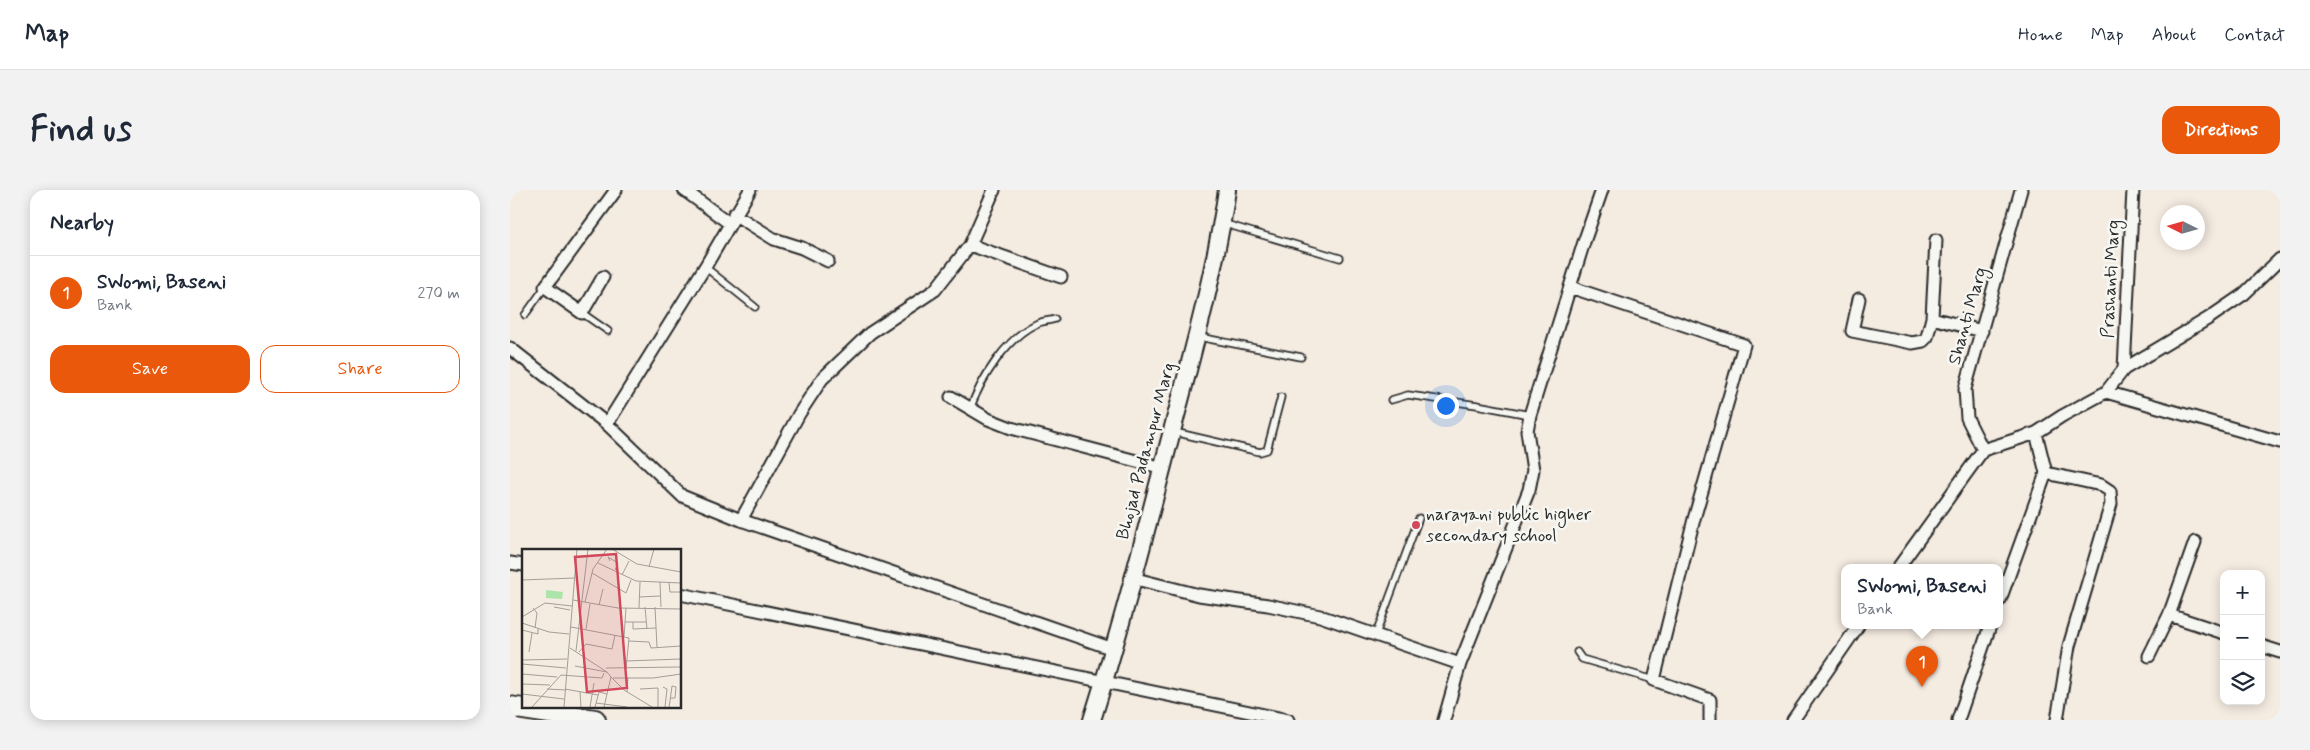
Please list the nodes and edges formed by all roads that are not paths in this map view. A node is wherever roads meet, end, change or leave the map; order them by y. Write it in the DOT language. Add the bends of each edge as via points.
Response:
graph roads {
  1 [pos="616,190"];
  2 [pos="684,190"];
  3 [pos="750,190"];
  4 [pos="994,190"];
  5 [pos="1227,190"];
  6 [pos="1602,190"];
  7 [pos="2022,190"];
  8 [pos="2133,190"];
  9 [pos="732,219"];
  10 [pos="1222,223"];
  11 [pos="1936,240"];
  12 [pos="970,245"];
  13 [pos="1340,258"];
  14 [pos="2280,259"];
  15 [pos="828,261"];
  16 [pos="705,267"];
  17 [pos="603,277"];
  18 [pos="1061,277"];
  19 [pos="546,286"];
  20 [pos="1570,287"];
  21 [pos="1859,299"];
  22 [pos="755,307"];
  23 [pos="582,313"];
  24 [pos="525,315"];
  25 [pos="1932,318"];
  26 [pos="1055,319"];
  27 [pos="608,331"];
  28 [pos="1982,332"];
  29 [pos="1197,337"];
  30 [pos="510,348"];
  31 [pos="1301,357"];
  32 [pos="2124,369"];
  33 [pos="2106,392"];
  34 [pos="951,397"];
  35 [pos="1281,397"];
  36 [pos="1391,400"];
  37 [pos="970,409"];
  38 [pos="1530,415"];
  39 [pos="607,424"];
  40 [pos="1172,432"];
  41 [pos="2036,433"];
  42 [pos="2280,442"];
  43 [pos="1983,450"];
  44 [pos="1163,468"];
  45 [pos="2046,473"];
  46 [pos="1419,518"];
  47 [pos="741,520"];
  48 [pos="2195,542"];
  49 [pos="1901,564"];
  50 [pos="1132,578"];
  51 [pos="2003,592"];
  52 [pos="681,594"];
  53 [pos="2169,615"];
  54 [pos="1856,629"];
  55 [pos="1989,629"];
  56 [pos="2220,632"];
  57 [pos="1376,634"];
  58 [pos="2265,647"];
  59 [pos="1113,650"];
  60 [pos="1577,652"];
  61 [pos="2280,652"];
  62 [pos="2149,656"];
  63 [pos="1460,664"];
  64 [pos="1654,680"];
  65 [pos="1104,681"];
  66 [pos="510,707"];
  67 [pos="595,720"];
  68 [pos="1092,720"];
  69 [pos="1288,720"];
  70 [pos="1444,720"];
  71 [pos="1710,720"];
  72 [pos="1793,720"];
  73 [pos="1958,720"];
  74 [pos="2057,720"];
  1 -- 19 [label="street"];
  2 -- 9 [label="street"];
  3 -- 9 [label="street"];
  4 -- 12 [label="street"];
  5 -- 10 [label="street, Bhojad Padampur Marg"];
  6 -- 20 [label="street"];
  7 -- 28 [label="street, Shanti Marg"];
  8 -- 32 [label="street, Prashanti Marg"];
  9 -- 15 [label="street"];
  9 -- 16 [label="street"];
  10 -- 13 [label="lane"];
  10 -- 29 [label="street, Bhojad Padampur Marg"];
  11 -- 25 [label="street"];
  12 -- 18 [label="street"];
  12 -- 47 [label="street" via="935,290 870,333 822,379 799,414"];
  14 -- 32 [label="street" via="2244,294"];
  16 -- 22 [label="lane"];
  16 -- 39 [label="street"];
  17 -- 23 [label="street"];
  19 -- 23 [label="street"];
  19 -- 24 [label="lane"];
  20 -- 38 [label="street"];
  20 -- 64 [label="street" via="1744,345 1694,519"];
  21 -- 25 [label="street" via="1852,331 1918,342 1927,336"];
  23 -- 27 [label="lane"];
  25 -- 28 [label="street"];
  26 -- 37 [label="lane" via="1036,324 1004,351 992,366"];
  28 -- 43 [label="street, Shanti Marg" via="1965,389 1968,418"];
  29 -- 31 [label="lane"];
  29 -- 40 [label="street, Bhojad Padampur Marg"];
  30 -- 39 [label="street"];
  32 -- 33 [label="street"];
  33 -- 41 [label="street"];
  33 -- 42 [label="street"];
  34 -- 37 [label="street"];
  35 -- 40 [label="lane" via="1267,450 1260,452"];
  36 -- 38 [label="lane" via="1408,395"];
  37 -- 44 [label="street" via="1011,428"];
  38 -- 63 [label="street" via="1528,431 1533,470 1529,490"];
  39 -- 47 [label="street" via="682,496"];
  40 -- 44 [label="street, Bhojad Padampur Marg"];
  41 -- 43 [label="street"];
  41 -- 45 [label="street"];
  43 -- 49 [label="street"];
  44 -- 50 [label="street, Bhojad Padampur Marg"];
  45 -- 51 [label="street"];
  45 -- 74 [label="street" via="2100,485 2110,491 2111,504 2069,646"];
  46 -- 57 [label="lane"];
  47 -- 59 [label="street"];
  48 -- 53 [label="street"];
  50 -- 57 [label="street" via="1198,595 1294,610"];
  50 -- 59 [label="street, Bhojad Padampur Marg"];
  52 -- 65 [label="street"];
  53 -- 56 [label="street"];
  53 -- 62 [label="street"];
  54 -- 72 [label="street"];
  55 -- 73 [label="street"];
  57 -- 63 [label="street"];
  58 -- 61 [label="street"];
  59 -- 65 [label="street, Bhojad Padampur Marg"];
  60 -- 64 [label="lane" via="1582,660"];
  63 -- 70 [label="street"];
  64 -- 71 [label="street" via="1710,700"];
  65 -- 68 [label="street, Bhojad Padampur Marg"];
  65 -- 69 [label="street"];
  66 -- 67 [label="highway"];
}
